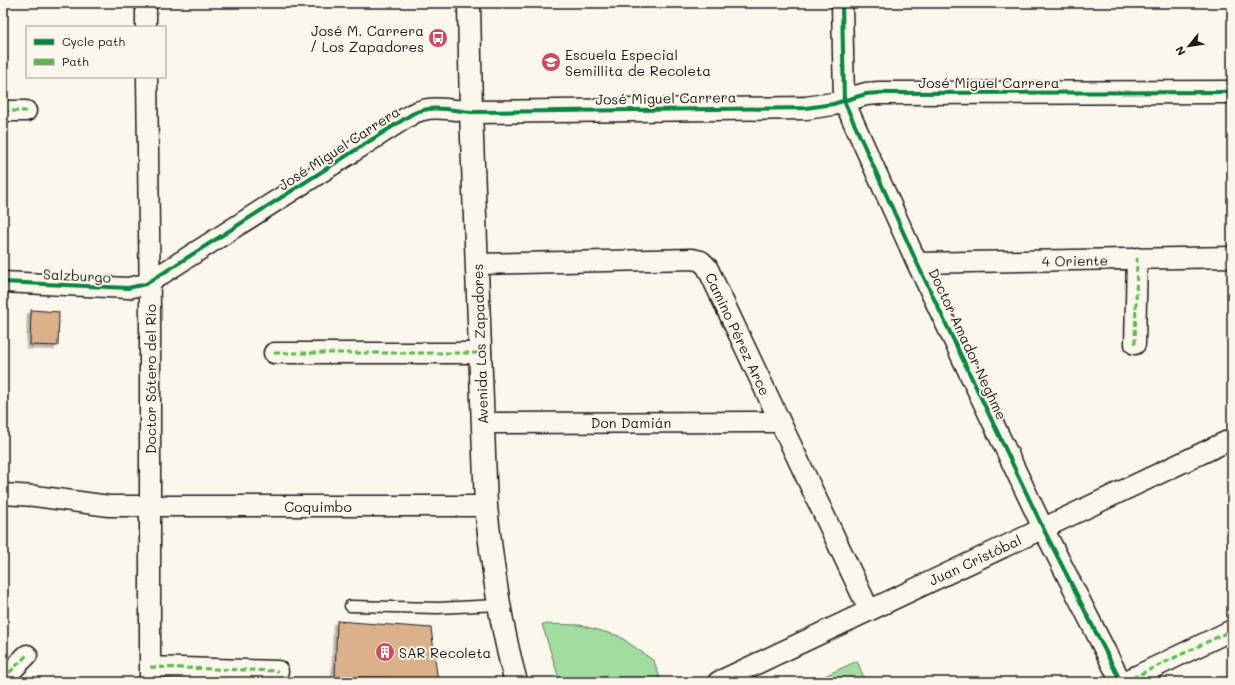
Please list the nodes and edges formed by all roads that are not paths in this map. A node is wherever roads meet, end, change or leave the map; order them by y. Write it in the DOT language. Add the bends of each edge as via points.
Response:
graph roads {
  1 [pos="146,3"];
  2 [pos="469,3"];
  3 [pos="842,3"];
  4 [pos="146,26"];
  5 [pos="147,78"];
  6 [pos="1232,92"];
  7 [pos="844,101"];
  8 [pos="26,111"];
  9 [pos="3,112"];
  10 [pos="471,112"];
  11 [pos="1232,257"];
  12 [pos="1136,258"];
  13 [pos="917,263"];
  14 [pos="477,264"];
  15 [pos="3,282"];
  16 [pos="150,282"];
  17 [pos="1135,344"];
  18 [pos="274,353"];
  19 [pos="481,353"];
  20 [pos="780,422"];
  21 [pos="483,423"];
  22 [pos="1232,439"];
  23 [pos="3,494"];
  24 [pos="150,506"];
  25 [pos="486,506"];
  26 [pos="1043,528"];
  27 [pos="498,605"];
  28 [pos="350,606"];
  29 [pos="869,610"];
  30 [pos="1232,630"];
  31 [pos="27,655"];
  32 [pos="278,671"];
  33 [pos="150,675"];
  34 [pos="3,679"];
  35 [pos="516,682"];
  36 [pos="718,682"];
  37 [pos="1121,682"];
  38 [pos="1124,682"];
  1 -- 4 [label="street"];
  2 -- 10 [label="street, Avenida Los Zapadores"];
  3 -- 7 [label="street, Doctor Amador Neghme"];
  5 -- 16 [label="street, Doctor Sótero del Río"];
  6 -- 7 [label="street, José Miguel Carrera" via="879,93"];
  7 -- 10 [label="street, José Miguel Carrera" via="806,108"];
  7 -- 13 [label="street, Doctor Amador Neghme"];
  8 -- 9 [label="street"];
  10 -- 14 [label="street, Avenida Los Zapadores"];
  10 -- 16 [label="street, José Miguel Carrera" via="432,108 412,114"];
  11 -- 12 [label="street, 4 Oriente"];
  12 -- 13 [label="street, 4 Oriente"];
  12 -- 17 [label="street"];
  13 -- 26 [label="street, Doctor Amador Neghme"];
  14 -- 19 [label="street, Avenida Los Zapadores"];
  14 -- 20 [label="street, Camino Pérez Arce" via="692,259 701,261 707,267"];
  15 -- 16 [label="street, Salzburgo" via="128,288"];
  16 -- 24 [label="street, Doctor Sótero del Río"];
  18 -- 19 [label="street"];
  19 -- 21 [label="street, Avenida Los Zapadores"];
  20 -- 21 [label="street, Don Damián"];
  20 -- 29 [label="street, Camino Pérez Arce"];
  21 -- 25 [label="street, Avenida Los Zapadores"];
  22 -- 26 [label="street, Juan Cristóbal"];
  23 -- 24 [label="street, Coquimbo" via="109,506"];
  24 -- 25 [label="street, Coquimbo"];
  24 -- 33 [label="street, Doctor Sótero del Río"];
  25 -- 27 [label="street, Avenida Los Zapadores"];
  26 -- 29 [label="street, Juan Cristóbal"];
  26 -- 37 [label="street, Doctor Amador Neghme"];
  27 -- 28 [label="lane" via="438,608"];
  27 -- 35 [label="street, Avenida Los Zapadores"];
  29 -- 36 [label="street, Juan Cristóbal"];
  30 -- 38 [label="street"];
  31 -- 34 [label="street"];
  32 -- 33 [label="street"];
}
